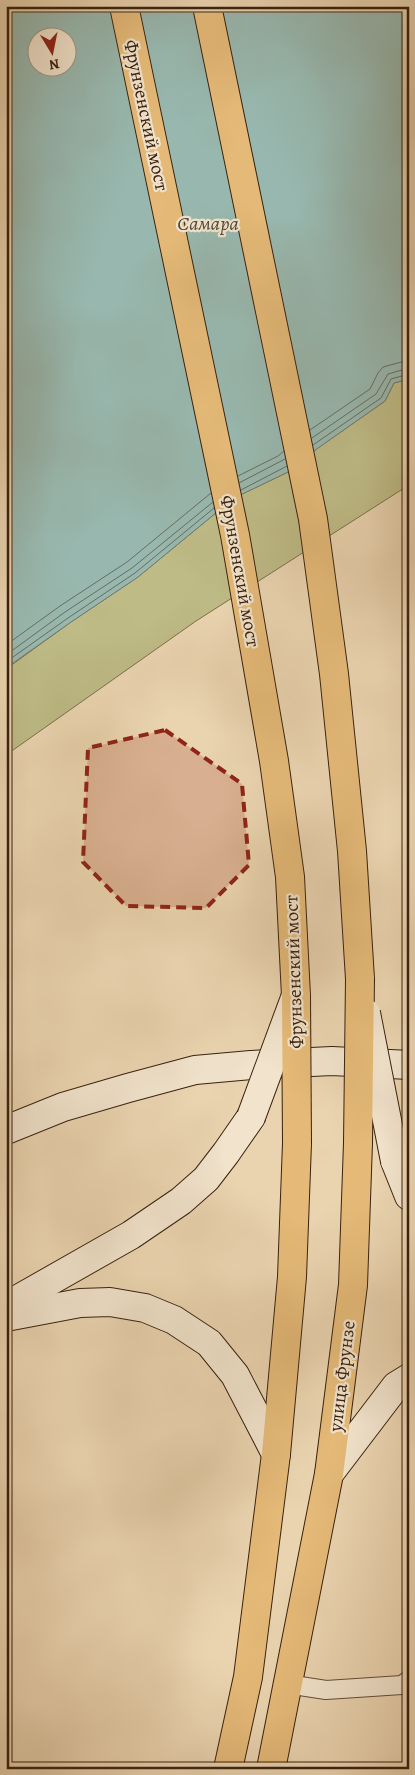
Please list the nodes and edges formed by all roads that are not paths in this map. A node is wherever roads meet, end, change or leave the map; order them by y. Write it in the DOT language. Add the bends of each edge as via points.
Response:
graph roads {
  1 [pos="124,6"];
  2 [pos="207,6"];
  3 [pos="360,978"];
  4 [pos="296,996"];
  5 [pos="409,1065"];
  6 [pos="6,1130"];
  7 [pos="409,1196"];
  8 [pos="6,1306"];
  9 [pos="6,1317"];
  10 [pos="409,1378"];
  11 [pos="276,1454"];
  12 [pos="329,1474"];
  13 [pos="409,1680"];
  14 [pos="287,1684"];
  15 [pos="228,1769"];
  16 [pos="271,1769"];
  1 -- 4 [label="main road, Фрунзенский мост" via="237,544 289,867"];
  2 -- 3 [label="main road" via="313,519 337,704 352,851"];
  3 -- 7 [label="main road, bridge" via="395,1161"];
  3 -- 12 [label="main road, улица Фрунзе, bridge" via="354,1285"];
  4 -- 8 [label="main road, bridge" via="251,1117 206,1179 182,1201 131,1234"];
  4 -- 11 [label="main road, Фрунзенский мост, bridge" via="297,1143 292,1277"];
  5 -- 6 [label="main road" via="332,1061 195,1070 63,1107"];
  9 -- 11 [label="main road" via="80,1303 110,1302 145,1308 174,1320 208,1344 235,1375"];
  10 -- 12 [label="main road" via="396,1386"];
  11 -- 15 [label="main road" via="248,1677"];
  12 -- 14 [label="main road, улица Фрунзе"];
  13 -- 14 [label="lane" via="402,1684 326,1690"];
  14 -- 16 [label="main road, улица Фрунзе"];
}
